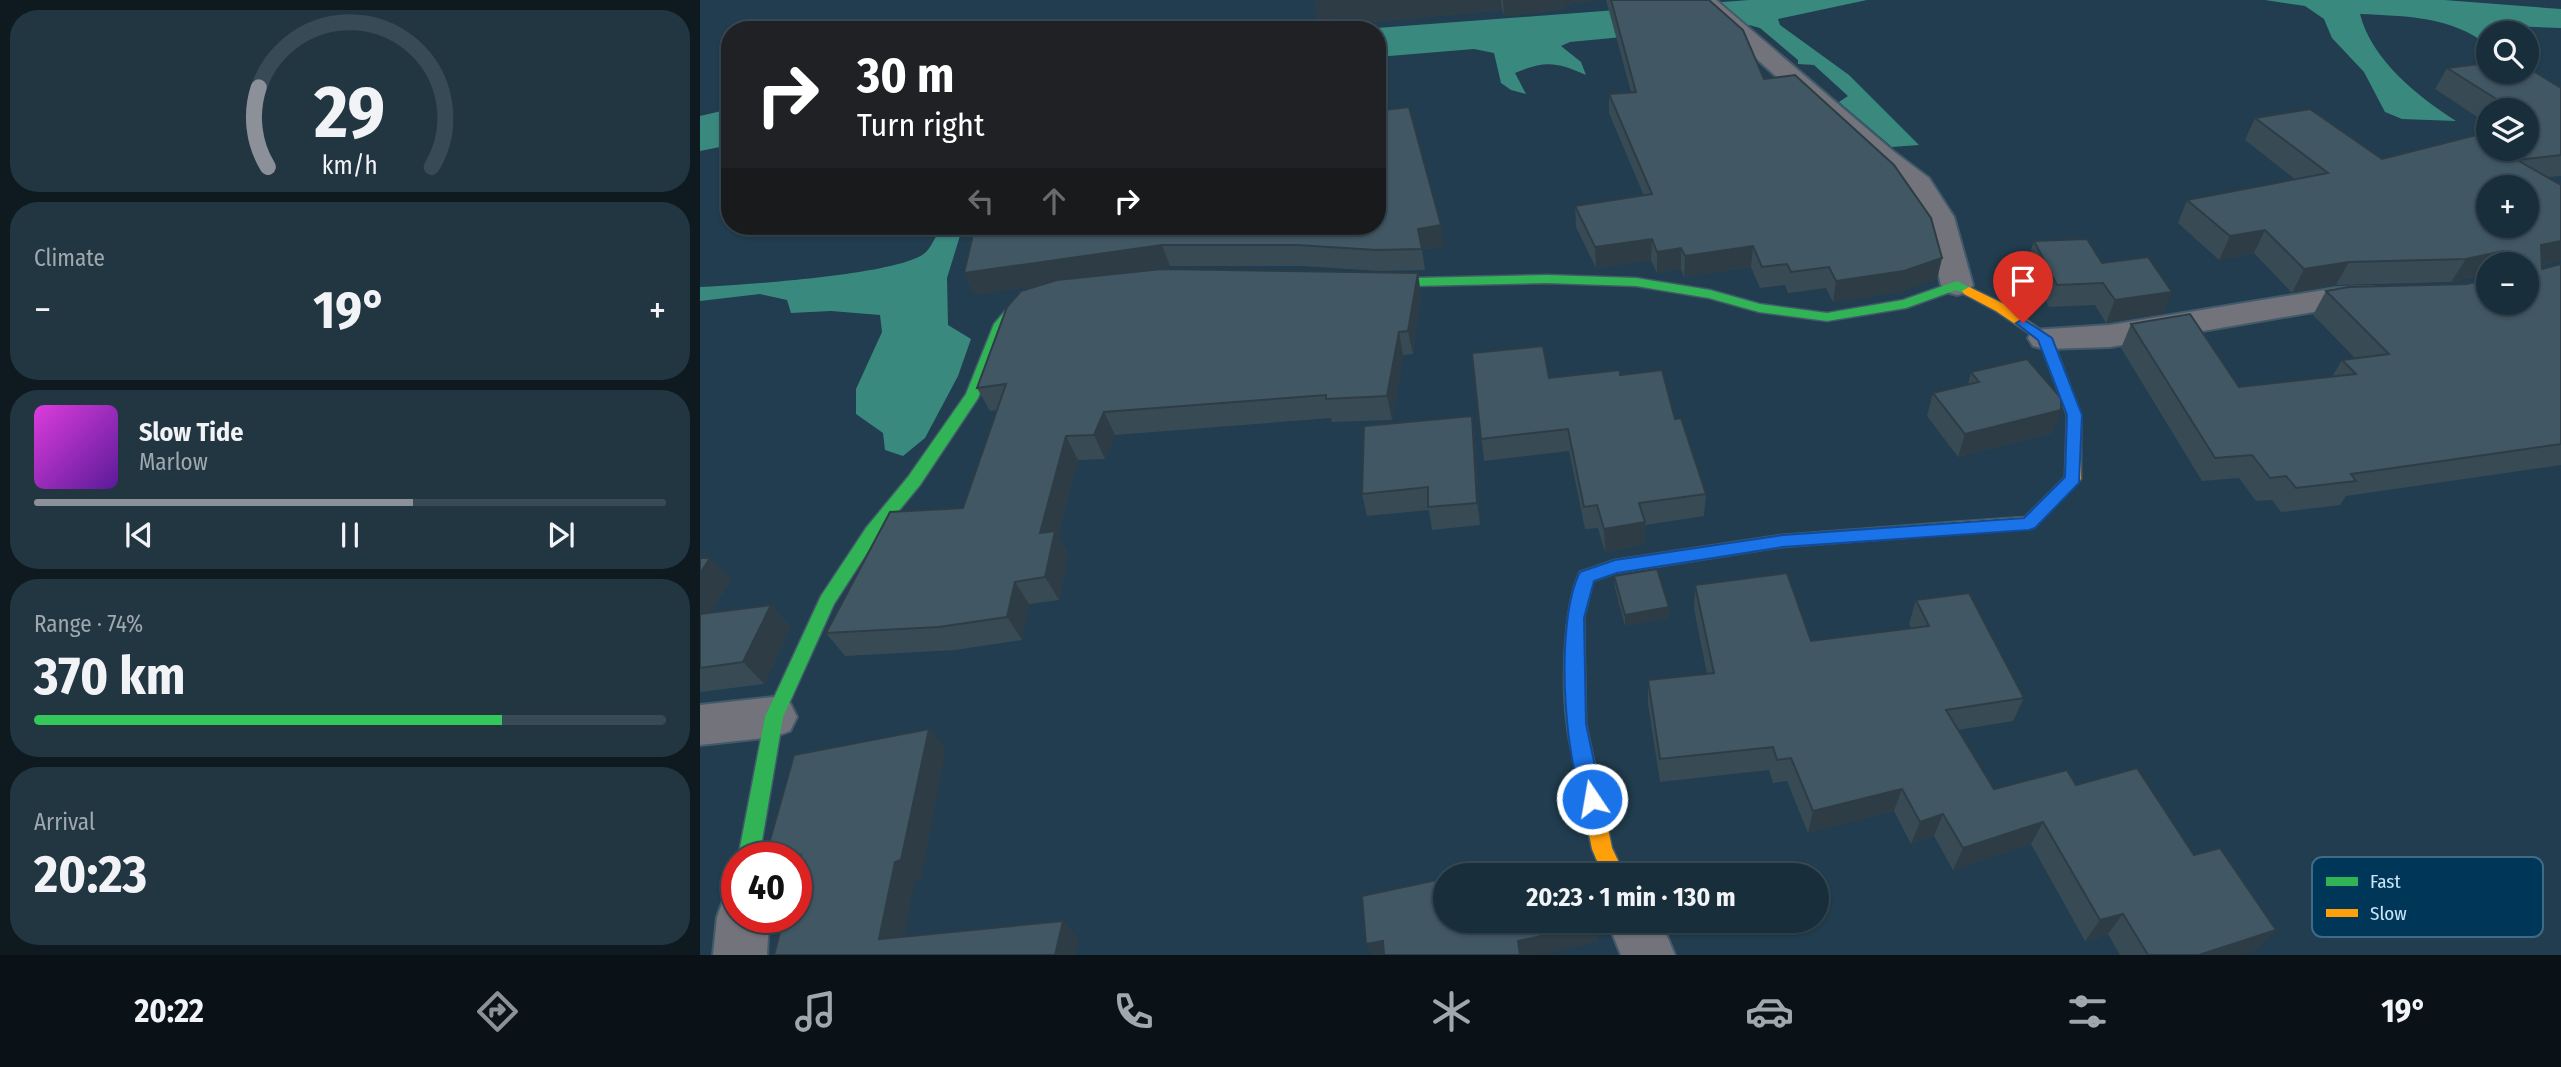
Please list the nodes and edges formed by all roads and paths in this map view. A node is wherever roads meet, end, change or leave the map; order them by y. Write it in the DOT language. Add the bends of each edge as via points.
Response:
graph roads {
  1 [pos="1703,1"];
  2 [pos="1354,282"];
  3 [pos="1957,285"];
  4 [pos="1063,291"];
  5 [pos="2400,297"];
  6 [pos="2045,338"];
  7 [pos="774,717"];
  8 [pos="700,725"];
  9 [pos="751,842"];
  10 [pos="1608,863"];
  11 [pos="742,933"];
  12 [pos="1639,933"];
  13 [pos="740,955"];
  14 [pos="1648,955"];
  1 -- 3 [label="street" via="1919,184 1939,217"];
  2 -- 3 [label="street" via="1636,282 1827,317 1906,304"];
  3 -- 6 [label="street" via="2001,307"];
  4 -- 7 [label="street" via="1018,305 999,327 973,395 827,601"];
  5 -- 6 [label="street" via="2336,298 2110,337"];
  6 -- 10 [label="street" via="2074,415 2073,479 2029,523 1783,541 1627,565 1587,577 1575,618 1576,724"];
  7 -- 8 [label="street"];
  7 -- 9 [label="street"];
  11 -- 13 [label="street"];
  12 -- 14 [label="street"];
}
